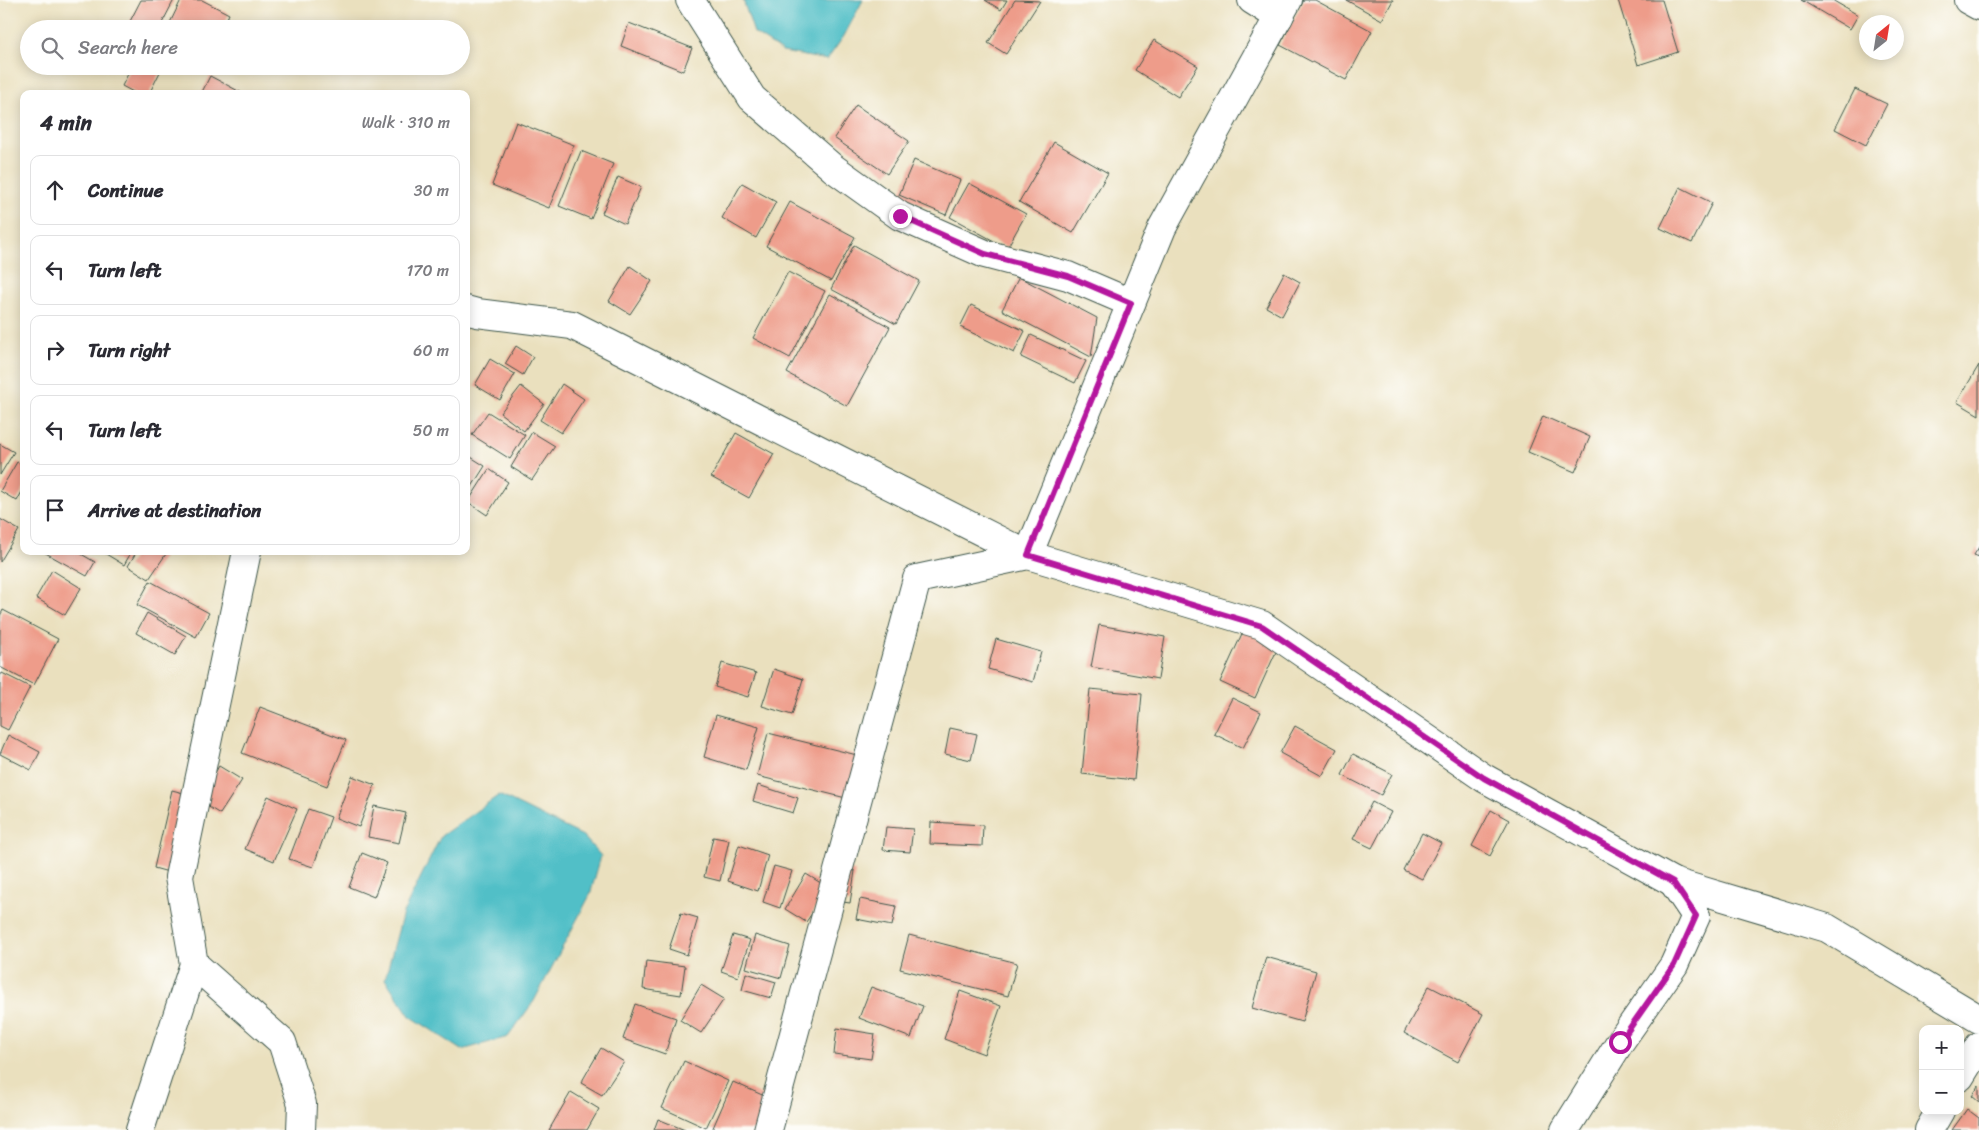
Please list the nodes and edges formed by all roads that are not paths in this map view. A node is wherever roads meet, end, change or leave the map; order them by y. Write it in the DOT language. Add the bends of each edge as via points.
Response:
graph roads {
  1 [pos="690,0"];
  2 [pos="1252,0"];
  3 [pos="1968,0"];
  4 [pos="1979,6"];
  5 [pos="1284,8"];
  6 [pos="1131,303"];
  7 [pos="470,311"];
  8 [pos="246,555"];
  9 [pos="1028,555"];
  10 [pos="1673,882"];
  11 [pos="194,964"];
  12 [pos="1979,1019"];
  13 [pos="1979,1046"];
  14 [pos="1964,1071"];
  15 [pos="1938,1115"];
  16 [pos="140,1130"];
  17 [pos="302,1130"];
  18 [pos="768,1130"];
  19 [pos="1565,1130"];
  20 [pos="1929,1130"];
  1 -- 6 [label="street" via="752,98 833,168 900,216 985,254 1068,276"];
  2 -- 5 [label="street"];
  3 -- 4 [label="street"];
  5 -- 6 [label="street" via="1162,228"];
  6 -- 9 [label="street"];
  7 -- 9 [label="street" via="572,325"];
  8 -- 11 [label="street" via="179,877"];
  9 -- 10 [label="street" via="1262,626 1484,778"];
  9 -- 18 [label="street" via="917,579"];
  10 -- 12 [label="street" via="1827,928"];
  10 -- 19 [label="street" via="1696,916 1674,965 1620,1042"];
  11 -- 16 [label="street"];
  11 -- 17 [label="street" via="282,1042 302,1104"];
  13 -- 14 [label="street"];
  15 -- 20 [label="street"];
}
